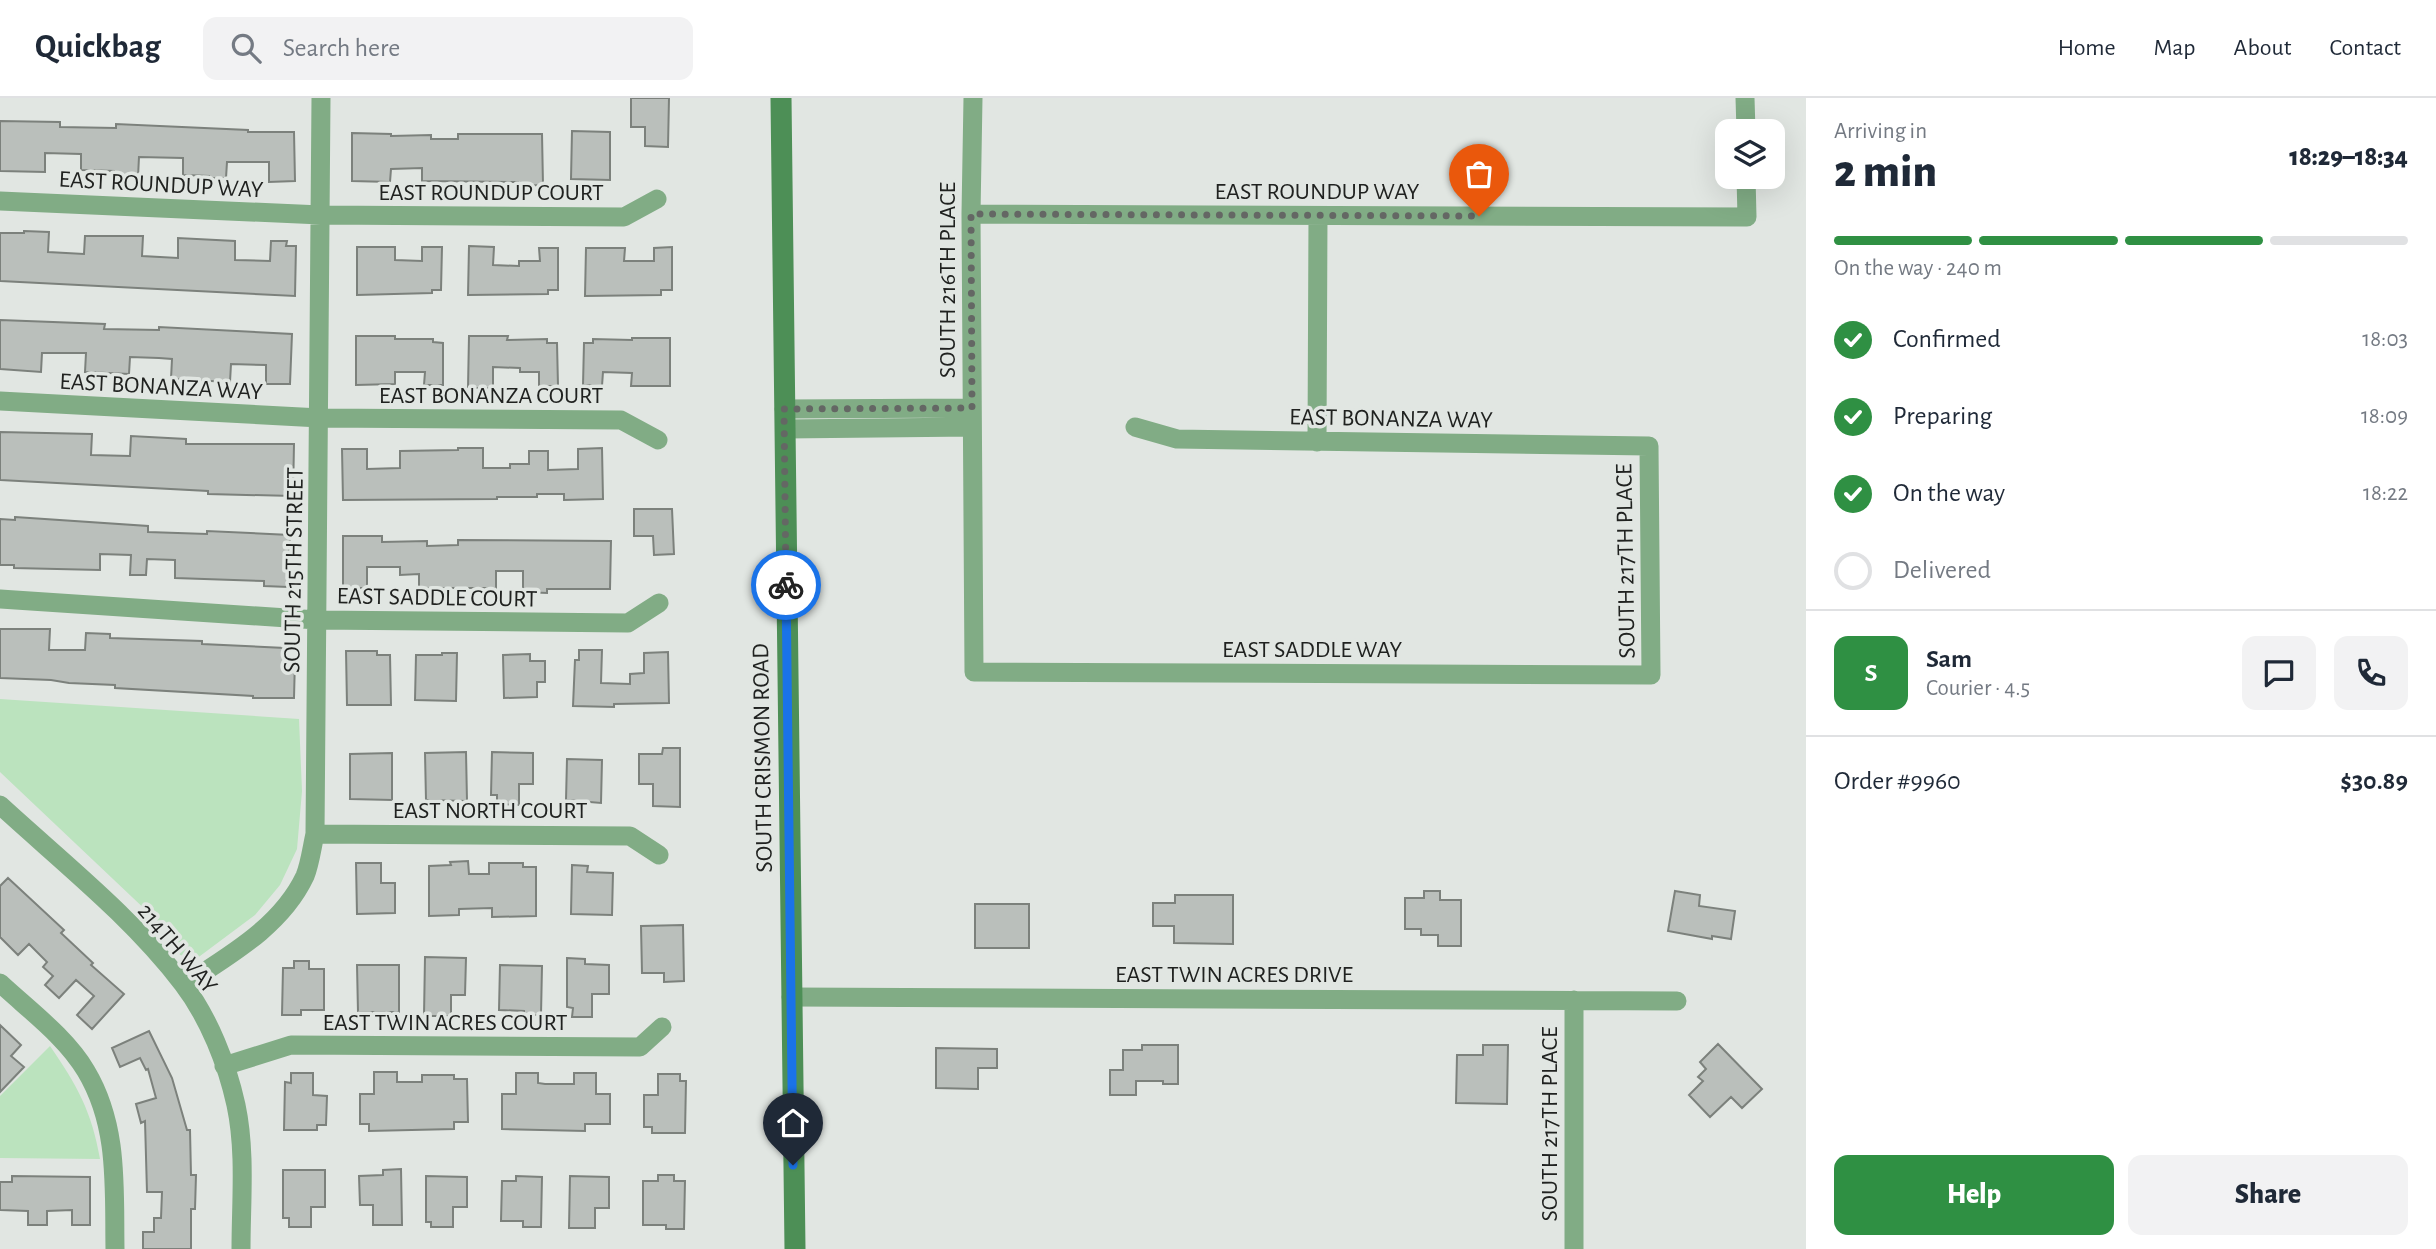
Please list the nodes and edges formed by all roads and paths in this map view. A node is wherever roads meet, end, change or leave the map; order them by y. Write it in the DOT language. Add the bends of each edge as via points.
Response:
graph roads {
  1 [pos="321,98"];
  2 [pos="781,98"];
  3 [pos="973,98"];
  4 [pos="1745,98"];
  5 [pos="1746,119"];
  6 [pos="1746,189"];
  7 [pos="657,199"];
  8 [pos="0,201"];
  9 [pos="971,214"];
  10 [pos="321,215"];
  11 [pos="1318,216"];
  12 [pos="0,401"];
  13 [pos="972,417"];
  14 [pos="320,418"];
  15 [pos="785,419"];
  16 [pos="1135,426"];
  17 [pos="658,440"];
  18 [pos="1317,442"];
  19 [pos="1649,446"];
  20 [pos="0,598"];
  21 [pos="659,603"];
  22 [pos="317,620"];
  23 [pos="974,672"];
  24 [pos="1651,675"];
  25 [pos="0,806"];
  26 [pos="315,834"];
  27 [pos="659,855"];
  28 [pos="0,983"];
  29 [pos="184,985"];
  30 [pos="791,997"];
  31 [pos="1574,1000"];
  32 [pos="1676,1001"];
  33 [pos="662,1027"];
  34 [pos="224,1066"];
  35 [pos="115,1249"];
  36 [pos="241,1249"];
  37 [pos="795,1249"];
  38 [pos="1574,1249"];
  1 -- 10 [label="street, SOUTH 215TH STREET"];
  2 -- 15 [label="street, SOUTH CRISMON ROAD"];
  3 -- 9 [label="street, SOUTH 216TH PLACE"];
  4 -- 5 [label="street"];
  6 -- 11 [label="street, EAST ROUNDUP WAY" via="1747,216"];
  7 -- 10 [label="street, EAST ROUNDUP COURT" via="624,217"];
  8 -- 10 [label="street, EAST ROUNDUP WAY"];
  9 -- 11 [label="street, EAST ROUNDUP WAY"];
  9 -- 13 [label="street, SOUTH 216TH PLACE"];
  10 -- 14 [label="street, SOUTH 215TH STREET"];
  11 -- 18 [label="street"];
  12 -- 14 [label="street, EAST BONANZA WAY"];
  13 -- 15 [label="street"];
  13 -- 23 [label="street, SOUTH 216TH PLACE"];
  14 -- 17 [label="street, EAST BONANZA COURT" via="621,420"];
  14 -- 22 [label="street, SOUTH 215TH STREET"];
  15 -- 30 [label="street, SOUTH CRISMON ROAD"];
  16 -- 18 [label="street, EAST BONANZA WAY" via="1177,439"];
  18 -- 19 [label="street, EAST BONANZA WAY"];
  19 -- 24 [label="street, SOUTH 217TH PLACE"];
  20 -- 22 [label="street, EAST SADDLE COURT"];
  21 -- 22 [label="street, EAST SADDLE COURT" via="628,623"];
  22 -- 26 [label="street, SOUTH 215TH STREET"];
  23 -- 24 [label="street, EAST SADDLE WAY"];
  25 -- 29 [label="street, 214TH WAY" via="114,909"];
  26 -- 27 [label="street, EAST NORTH COURT" via="630,836"];
  26 -- 29 [label="street, SOUTH 215TH STREET" via="305,875 284,909 249,942"];
  28 -- 35 [label="street" via="60,1039 86,1071 106,1117 114,1162"];
  29 -- 34 [label="street, 214TH WAY"];
  30 -- 31 [label="street, EAST TWIN ACRES DRIVE"];
  30 -- 37 [label="street, SOUTH CRISMON ROAD"];
  31 -- 32 [label="street, EAST TWIN ACRES DRIVE"];
  31 -- 38 [label="street, SOUTH 217TH PLACE"];
  33 -- 34 [label="street, EAST TWIN ACRES COURT" via="640,1048 291,1045"];
  34 -- 36 [label="street, 214TH WAY" via="242,1148"];
}
